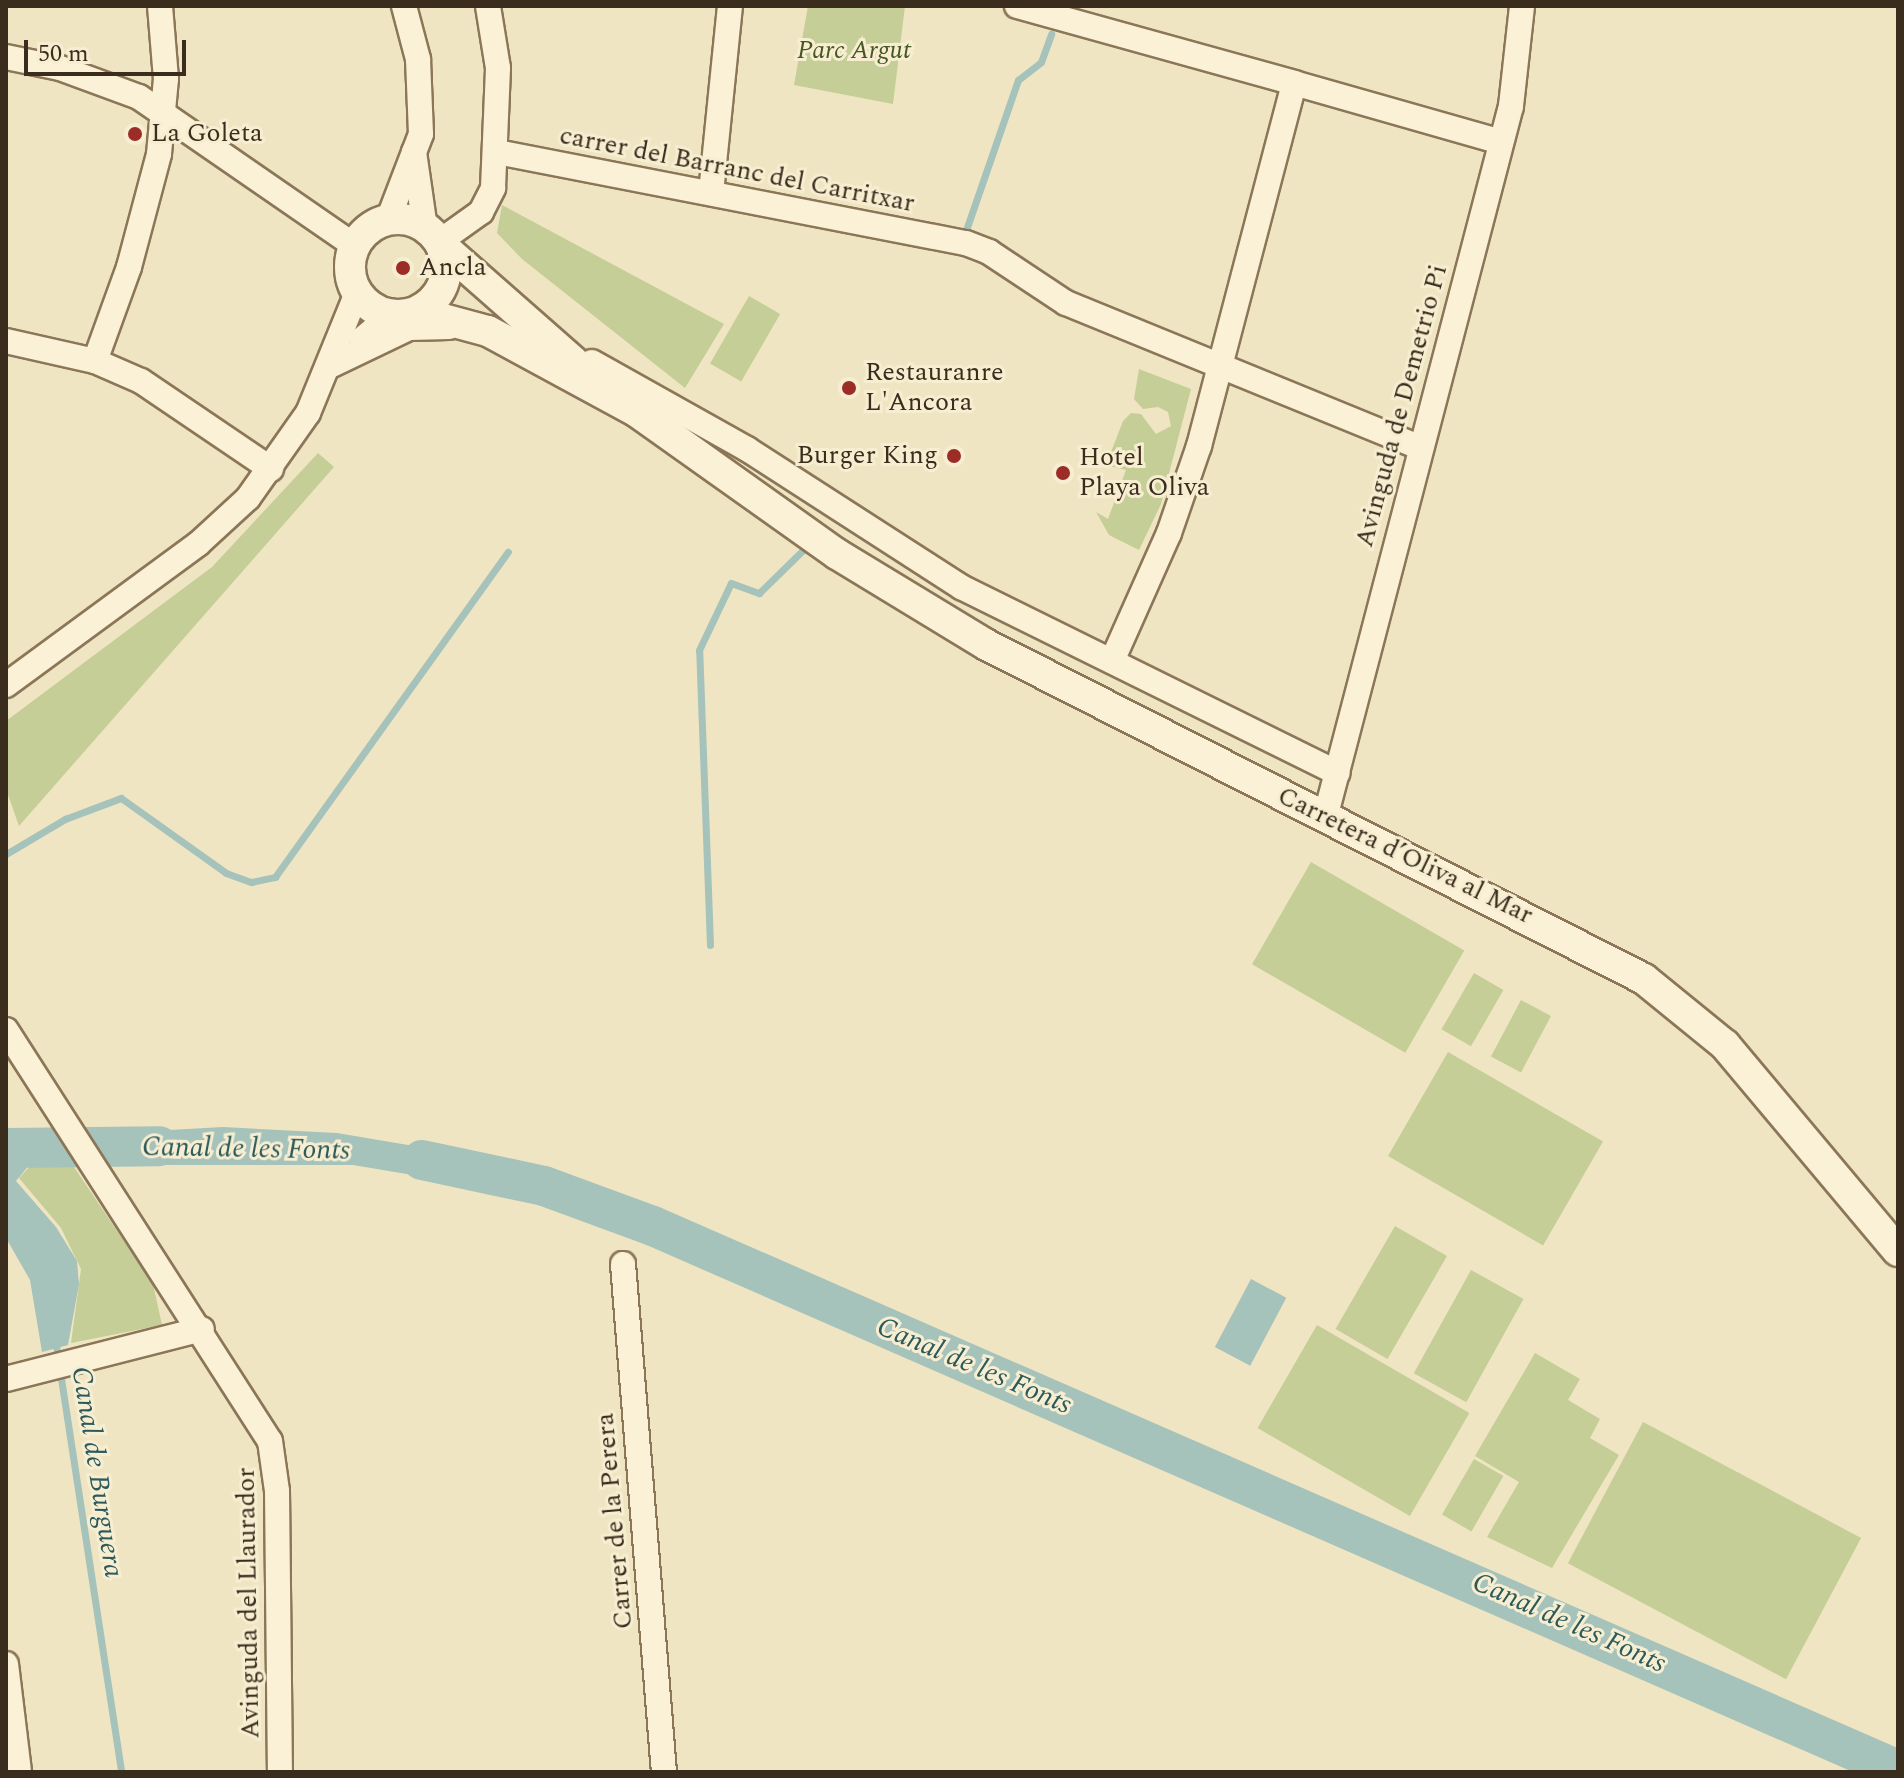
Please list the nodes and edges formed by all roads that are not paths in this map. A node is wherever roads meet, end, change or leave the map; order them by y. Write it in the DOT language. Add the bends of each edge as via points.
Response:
graph roads {
  1 [pos="160,6"];
  2 [pos="404,6"];
  3 [pos="488,6"];
  4 [pos="730,6"];
  5 [pos="1017,6"];
  6 [pos="1522,6"];
  7 [pos="6,57"];
  8 [pos="1294,83"];
  9 [pos="164,112"];
  10 [pos="1501,142"];
  11 [pos="414,150"];
  12 [pos="497,152"];
  13 [pos="711,193"];
  14 [pos="388,220"];
  15 [pos="355,246"];
  16 [pos="438,247"];
  17 [pos="357,293"];
  18 [pos="404,314"];
  19 [pos="6,341"];
  20 [pos="95,361"];
  21 [pos="592,362"];
  22 [pos="332,365"];
  23 [pos="552,366"];
  24 [pos="1218,369"];
  25 [pos="637,412"];
  26 [pos="1419,447"];
  27 [pos="271,469"];
  28 [pos="1112,661"];
  29 [pos="6,685"];
  30 [pos="1338,773"];
  31 [pos="1325,818"];
  32 [pos="6,1030"];
  33 [pos="1898,1251"];
  34 [pos="623,1264"];
  35 [pos="202,1329"];
  36 [pos="6,1379"];
  37 [pos="6,1664"];
  38 [pos="19,1772"];
  39 [pos="280,1772"];
  40 [pos="664,1772"];
  1 -- 9 [label="street"];
  2 -- 11 [label="street" via="419,76 421,134"];
  3 -- 12 [label="street" via="498,68"];
  4 -- 13 [label="street"];
  5 -- 8 [label="street"];
  6 -- 10 [label="street, Avinguda de Demetrio Pi" via="1518,72"];
  7 -- 9 [label="street" via="101,81"];
  8 -- 10 [label="street"];
  8 -- 24 [label="street"];
  9 -- 15 [label="street"];
  9 -- 20 [label="street" via="139,236"];
  10 -- 26 [label="street, Avinguda de Demetrio Pi"];
  11 -- 14 [label="street"];
  11 -- 16 [label="street"];
  12 -- 13 [label="street, carrer del Barranc del Carritxar"];
  12 -- 16 [label="street" via="485,207"];
  13 -- 24 [label="street, carrer del Barranc del Carritxar" via="966,243 989,252 1066,303"];
  14 -- 15 [label="street" via="375,225"];
  14 -- 16 [label="street"];
  15 -- 17 [label="street" via="350,270"];
  16 -- 18 [label="street" via="438,294"];
  16 -- 23 [label="street" via="486,313"];
  16 -- 25 [label="street"];
  17 -- 18 [label="street" via="377,311"];
  17 -- 22 [label="street"];
  18 -- 22 [label="street"];
  18 -- 23 [label="street" via="472,324"];
  19 -- 20 [label="street"];
  20 -- 27 [label="street" via="189,410"];
  21 -- 28 [label="street" via="747,449 961,587"];
  22 -- 23 [label="street" via="391,335 432,326 458,330"];
  22 -- 27 [label="street"];
  23 -- 25 [label="street"];
  24 -- 26 [label="street, carrer del Barranc del Carritxar"];
  24 -- 28 [label="street" via="1169,533"];
  25 -- 31 [label="street, Carretera d’Oliva al Mar" via="837,554 985,644"];
  26 -- 30 [label="street, Avinguda de Demetrio Pi"];
  27 -- 29 [label="street" via="205,537"];
  28 -- 30 [label="street"];
  30 -- 31 [label="street, Avinguda de Demetrio Pi"];
  31 -- 33 [label="street, Carretera d’Oliva al Mar" via="1564,934 1679,1003 1755,1078"];
  32 -- 35 [label="street, Avinguda del Llaurador"];
  34 -- 40 [label="street, Carrer de la Perera"];
  35 -- 36 [label="street"];
  35 -- 39 [label="street, Avinguda del Llaurador" via="258,1418 274,1454"];
  37 -- 38 [label="street"];
}
